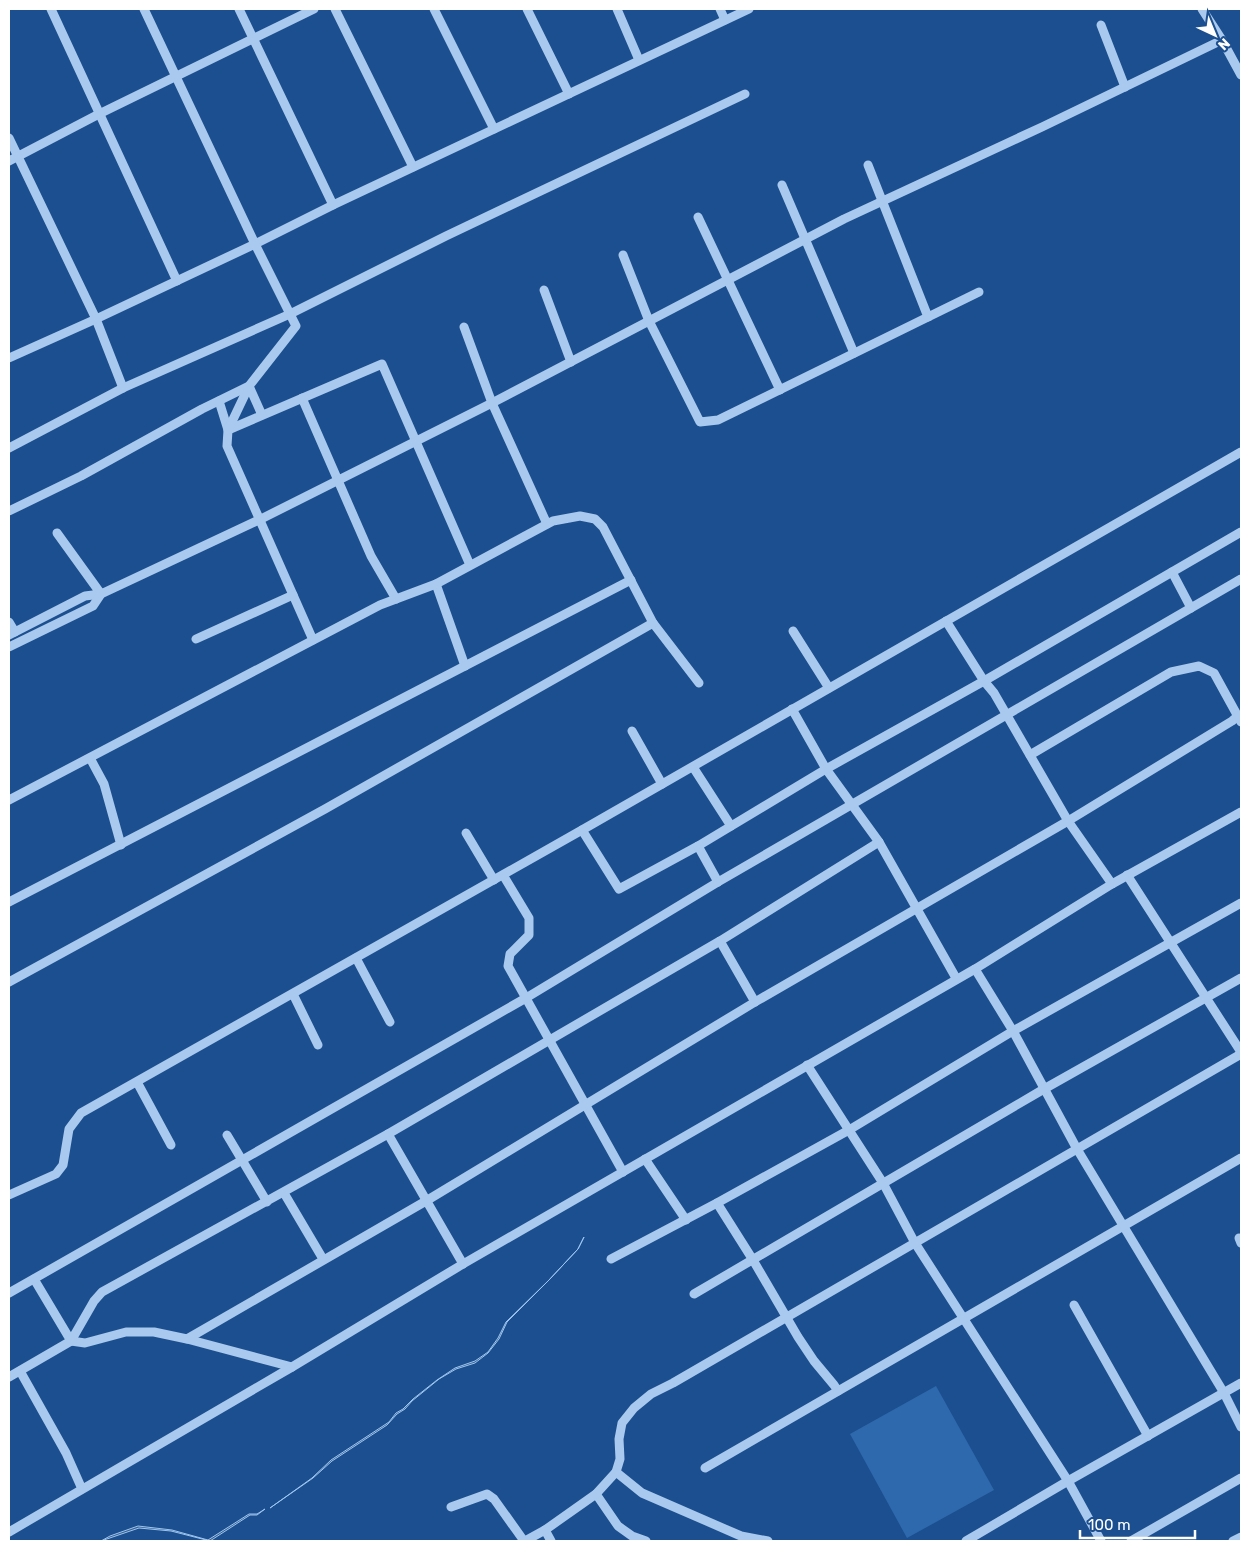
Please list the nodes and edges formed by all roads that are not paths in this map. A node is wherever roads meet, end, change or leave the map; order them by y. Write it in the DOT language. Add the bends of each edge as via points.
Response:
graph roads {
  1 [pos="51,9"];
  2 [pos="144,9"];
  3 [pos="239,9"];
  4 [pos="314,9"];
  5 [pos="335,9"];
  6 [pos="434,9"];
  7 [pos="527,9"];
  8 [pos="617,9"];
  9 [pos="720,9"];
  10 [pos="749,9"];
  11 [pos="1202,9"];
  12 [pos="725,20"];
  13 [pos="1101,25"];
  14 [pos="253,39"];
  15 [pos="1222,40"];
  16 [pos="639,60"];
  17 [pos="1241,75"];
  18 [pos="176,76"];
  19 [pos="1125,87"];
  20 [pos="569,94"];
  21 [pos="745,94"];
  22 [pos="99,114"];
  23 [pos="494,129"];
  24 [pos="9,138"];
  25 [pos="13,158"];
  26 [pos="868,165"];
  27 [pos="414,166"];
  28 [pos="782,185"];
  29 [pos="882,202"];
  30 [pos="333,205"];
  31 [pos="698,217"];
  32 [pos="806,239"];
  33 [pos="255,244"];
  34 [pos="622,255"];
  35 [pos="727,280"];
  36 [pos="177,281"];
  37 [pos="544,290"];
  38 [pos="979,292"];
  39 [pos="290,314"];
  40 [pos="928,317"];
  41 [pos="96,319"];
  42 [pos="649,321"];
  43 [pos="464,327"];
  44 [pos="854,353"];
  45 [pos="9,356"];
  46 [pos="570,362"];
  47 [pos="249,386"];
  48 [pos="123,388"];
  49 [pos="780,390"];
  50 [pos="302,398"];
  51 [pos="219,401"];
  52 [pos="492,402"];
  53 [pos="262,415"];
  54 [pos="228,430"];
  55 [pos="415,441"];
  56 [pos="9,448"];
  57 [pos="1241,452"];
  58 [pos="337,480"];
  59 [pos="9,511"];
  60 [pos="261,519"];
  61 [pos="547,524"];
  62 [pos="1241,532"];
  63 [pos="57,533"];
  64 [pos="470,565"];
  65 [pos="1172,572"];
  66 [pos="1241,579"];
  67 [pos="631,580"];
  68 [pos="436,584"];
  69 [pos="101,594"];
  70 [pos="293,595"];
  71 [pos="396,599"];
  72 [pos="1192,608"];
  73 [pos="946,621"];
  74 [pos="9,622"];
  75 [pos="654,623"];
  76 [pos="793,630"];
  77 [pos="12,633"];
  78 [pos="196,639"];
  79 [pos="313,640"];
  80 [pos="9,647"];
  81 [pos="465,666"];
  82 [pos="984,681"];
  83 [pos="699,683"];
  84 [pos="829,688"];
  85 [pos="792,709"];
  86 [pos="1006,714"];
  87 [pos="1240,719"];
  88 [pos="632,731"];
  89 [pos="1030,754"];
  90 [pos="90,758"];
  91 [pos="693,767"];
  92 [pos="826,769"];
  93 [pos="662,784"];
  94 [pos="9,800"];
  95 [pos="851,804"];
  96 [pos="1241,812"];
  97 [pos="1068,821"];
  98 [pos="731,826"];
  99 [pos="582,830"];
  100 [pos="466,833"];
  101 [pos="879,842"];
  102 [pos="122,845"];
  103 [pos="698,846"];
  104 [pos="503,875"];
  105 [pos="1126,875"];
  106 [pos="494,880"];
  107 [pos="718,882"];
  108 [pos="1112,884"];
  109 [pos="9,902"];
  110 [pos="1241,903"];
  111 [pos="918,909"];
  112 [pos="720,941"];
  113 [pos="1171,942"];
  114 [pos="356,958"];
  115 [pos="975,969"];
  116 [pos="956,978"];
  117 [pos="1241,978"];
  118 [pos="9,982"];
  119 [pos="293,994"];
  120 [pos="526,998"];
  121 [pos="1207,998"];
  122 [pos="755,1002"];
  123 [pos="390,1022"];
  124 [pos="1012,1031"];
  125 [pos="549,1040"];
  126 [pos="318,1045"];
  127 [pos="1241,1053"];
  128 [pos="807,1065"];
  129 [pos="137,1082"];
  130 [pos="1044,1089"];
  131 [pos="584,1105"];
  132 [pos="849,1130"];
  133 [pos="388,1134"];
  134 [pos="228,1135"];
  135 [pos="171,1145"];
  136 [pos="1077,1149"];
  137 [pos="1241,1158"];
  138 [pos="645,1159"];
  139 [pos="242,1160"];
  140 [pos="623,1172"];
  141 [pos="883,1183"];
  142 [pos="284,1193"];
  143 [pos="9,1194"];
  144 [pos="426,1200"];
  145 [pos="266,1202"];
  146 [pos="717,1203"];
  147 [pos="686,1220"];
  148 [pos="1123,1226"];
  149 [pos="915,1242"];
  150 [pos="323,1259"];
  151 [pos="611,1259"];
  152 [pos="753,1260"];
  153 [pos="463,1264"];
  154 [pos="34,1279"];
  155 [pos="9,1293"];
  156 [pos="694,1294"];
  157 [pos="1074,1304"];
  158 [pos="786,1317"];
  159 [pos="964,1319"];
  160 [pos="187,1339"];
  161 [pos="71,1341"];
  162 [pos="292,1367"];
  163 [pos="20,1371"];
  164 [pos="9,1377"];
  165 [pos="1241,1383"];
  166 [pos="838,1391"];
  167 [pos="1224,1394"];
  168 [pos="1241,1427"];
  169 [pos="1148,1436"];
  170 [pos="705,1468"];
  171 [pos="616,1472"];
  172 [pos="1241,1478"];
  173 [pos="1068,1481"];
  174 [pos="82,1489"];
  175 [pos="596,1494"];
  176 [pos="451,1507"];
  177 [pos="545,1530"];
  178 [pos="9,1532"];
  179 [pos="1241,1537"];
  180 [pos="525,1541"];
  181 [pos="551,1541"];
  182 [pos="646,1541"];
  183 [pos="768,1541"];
  184 [pos="966,1541"];
  185 [pos="1101,1541"];
  186 [pos="1131,1541"];
  187 [pos="1234,1541"];
  1 -- 22 [label="street"];
  2 -- 18 [label="street"];
  3 -- 14 [label="street"];
  4 -- 14 [label="street"];
  5 -- 27 [label="street"];
  6 -- 23 [label="street"];
  7 -- 20 [label="street"];
  8 -- 16 [label="street"];
  9 -- 12 [label="street"];
  10 -- 12 [label="street"];
  11 -- 15 [label="street"];
  12 -- 16 [label="street"];
  13 -- 19 [label="street"];
  14 -- 18 [label="street"];
  14 -- 30 [label="street"];
  15 -- 17 [label="street"];
  15 -- 19 [label="street"];
  16 -- 20 [label="street"];
  18 -- 22 [label="street"];
  18 -- 33 [label="street"];
  19 -- 29 [label="street"];
  20 -- 23 [label="street"];
  21 -- 39 [label="street"];
  22 -- 25 [label="street"];
  22 -- 36 [label="street"];
  23 -- 27 [label="street"];
  24 -- 25 [label="street"];
  25 -- 41 [label="street"];
  26 -- 29 [label="street"];
  27 -- 30 [label="street"];
  28 -- 32 [label="street"];
  29 -- 32 [label="street"];
  29 -- 40 [label="street"];
  30 -- 33 [label="street"];
  31 -- 35 [label="street"];
  32 -- 35 [label="street"];
  32 -- 44 [label="street"];
  33 -- 36 [label="street"];
  33 -- 39 [label="street"];
  34 -- 42 [label="street"];
  35 -- 42 [label="street"];
  35 -- 49 [label="street"];
  36 -- 41 [label="street"];
  37 -- 46 [label="street"];
  38 -- 40 [label="street"];
  39 -- 47 [label="street" via="296,326"];
  39 -- 48 [label="street"];
  40 -- 44 [label="street"];
  41 -- 45 [label="street"];
  41 -- 48 [label="street"];
  42 -- 46 [label="street"];
  42 -- 49 [label="street" via="700,422 718,420"];
  43 -- 52 [label="street"];
  44 -- 49 [label="street"];
  46 -- 52 [label="street"];
  47 -- 51 [label="street"];
  47 -- 53 [label="street"];
  47 -- 54 [label="street"];
  48 -- 56 [label="street"];
  50 -- 53 [label="street"];
  50 -- 55 [label="street" via="382,364"];
  50 -- 58 [label="street"];
  51 -- 54 [label="street"];
  51 -- 59 [label="street"];
  52 -- 55 [label="street"];
  52 -- 61 [label="street"];
  53 -- 54 [label="street"];
  54 -- 60 [label="street" via="227,446"];
  55 -- 58 [label="street"];
  55 -- 64 [label="street"];
  57 -- 73 [label="street"];
  58 -- 60 [label="street"];
  58 -- 71 [label="street" via="371,556"];
  60 -- 69 [label="street"];
  60 -- 70 [label="street"];
  61 -- 64 [label="street"];
  61 -- 67 [label="street" via="580,516 595,519 603,527"];
  62 -- 65 [label="street"];
  63 -- 69 [label="street"];
  64 -- 68 [label="street"];
  65 -- 72 [label="street"];
  65 -- 82 [label="street"];
  66 -- 72 [label="street"];
  67 -- 75 [label="street"];
  67 -- 81 [label="street"];
  68 -- 71 [label="street"];
  68 -- 81 [label="street"];
  69 -- 77 [label="street" via="85,596"];
  69 -- 80 [label="street" via="93,606"];
  70 -- 78 [label="street"];
  70 -- 79 [label="street"];
  71 -- 79 [label="street"];
  72 -- 86 [label="street"];
  73 -- 82 [label="street"];
  73 -- 84 [label="street"];
  74 -- 77 [label="street"];
  75 -- 83 [label="street"];
  75 -- 118 [label="street" via="325,809"];
  76 -- 84 [label="street"];
  79 -- 90 [label="street"];
  81 -- 102 [label="street"];
  82 -- 86 [label="street"];
  82 -- 92 [label="street"];
  84 -- 85 [label="street"];
  85 -- 91 [label="street"];
  85 -- 92 [label="street"];
  86 -- 89 [label="street"];
  86 -- 95 [label="street"];
  87 -- 89 [label="street" via="1214,673 1199,666 1171,672"];
  87 -- 97 [label="street"];
  88 -- 93 [label="street"];
  89 -- 97 [label="street"];
  90 -- 94 [label="street"];
  90 -- 102 [label="street" via="104,784"];
  91 -- 93 [label="street"];
  91 -- 98 [label="street"];
  92 -- 95 [label="street"];
  92 -- 98 [label="street"];
  93 -- 99 [label="street"];
  95 -- 101 [label="street"];
  95 -- 107 [label="street"];
  96 -- 105 [label="street"];
  97 -- 108 [label="street"];
  97 -- 111 [label="street"];
  98 -- 103 [label="street"];
  99 -- 103 [label="street" via="619,889"];
  99 -- 104 [label="street"];
  100 -- 106 [label="street"];
  101 -- 111 [label="street"];
  101 -- 112 [label="street"];
  102 -- 109 [label="street"];
  103 -- 107 [label="street"];
  104 -- 106 [label="street"];
  104 -- 120 [label="street" via="529,918 529,936 510,954 508,966"];
  105 -- 108 [label="street"];
  105 -- 113 [label="street"];
  106 -- 114 [label="street"];
  107 -- 120 [label="street"];
  108 -- 115 [label="street"];
  110 -- 113 [label="street"];
  111 -- 116 [label="street"];
  111 -- 122 [label="street"];
  112 -- 122 [label="street"];
  112 -- 125 [label="street"];
  113 -- 121 [label="street"];
  113 -- 124 [label="street"];
  114 -- 119 [label="street"];
  114 -- 123 [label="street"];
  115 -- 116 [label="street"];
  115 -- 124 [label="street"];
  116 -- 128 [label="street"];
  117 -- 121 [label="street"];
  119 -- 126 [label="street"];
  119 -- 129 [label="street"];
  120 -- 125 [label="street"];
  120 -- 139 [label="street"];
  121 -- 127 [label="street"];
  121 -- 130 [label="street"];
  122 -- 131 [label="street"];
  124 -- 130 [label="street"];
  124 -- 132 [label="street"];
  125 -- 131 [label="street"];
  125 -- 133 [label="street"];
  127 -- 136 [label="street"];
  128 -- 132 [label="street"];
  128 -- 138 [label="street"];
  129 -- 135 [label="street"];
  129 -- 143 [label="street" via="81,1113 69,1128 63,1165 56,1174"];
  130 -- 136 [label="street"];
  130 -- 141 [label="street"];
  131 -- 140 [label="street"];
  131 -- 144 [label="street"];
  132 -- 141 [label="street"];
  132 -- 146 [label="street"];
  133 -- 142 [label="street"];
  133 -- 144 [label="street"];
  134 -- 139 [label="street"];
  136 -- 148 [label="street"];
  136 -- 149 [label="street"];
  137 -- 148 [label="street"];
  138 -- 140 [label="street"];
  138 -- 147 [label="street"];
  139 -- 145 [label="street"];
  139 -- 154 [label="street"];
  140 -- 153 [label="street"];
  141 -- 149 [label="street"];
  141 -- 152 [label="street"];
  142 -- 145 [label="street"];
  142 -- 150 [label="street"];
  144 -- 150 [label="street"];
  144 -- 153 [label="street"];
  145 -- 161 [label="street" via="102,1292"];
  146 -- 147 [label="street"];
  146 -- 152 [label="street"];
  147 -- 151 [label="street"];
  148 -- 159 [label="street"];
  148 -- 167 [label="street"];
  149 -- 158 [label="street"];
  149 -- 159 [label="street"];
  150 -- 160 [label="street"];
  152 -- 156 [label="street"];
  152 -- 158 [label="street"];
  153 -- 162 [label="street"];
  154 -- 155 [label="street"];
  154 -- 161 [label="street"];
  157 -- 169 [label="street"];
  158 -- 166 [label="street"];
  158 -- 171 [label="street" via="651,1394 634,1408 622,1423"];
  159 -- 166 [label="street"];
  159 -- 173 [label="street"];
  160 -- 161 [label="street" via="154,1332 126,1332 85,1343"];
  160 -- 162 [label="street"];
  161 -- 163 [label="street"];
  162 -- 174 [label="street"];
  163 -- 164 [label="street"];
  163 -- 174 [label="street" via="66,1453"];
  165 -- 167 [label="street"];
  166 -- 170 [label="street"];
  167 -- 168 [label="street"];
  167 -- 169 [label="street"];
  169 -- 173 [label="street"];
  171 -- 175 [label="street"];
  171 -- 183 [label="street" via="642,1493 741,1536"];
  172 -- 186 [label="street"];
  173 -- 184 [label="street"];
  173 -- 185 [label="street"];
  174 -- 178 [label="street"];
  175 -- 177 [label="street"];
  175 -- 182 [label="street" via="618,1526"];
  176 -- 180 [label="street" via="487,1494"];
  177 -- 180 [label="street"];
  177 -- 181 [label="street"];
  179 -- 187 [label="street"];
}
